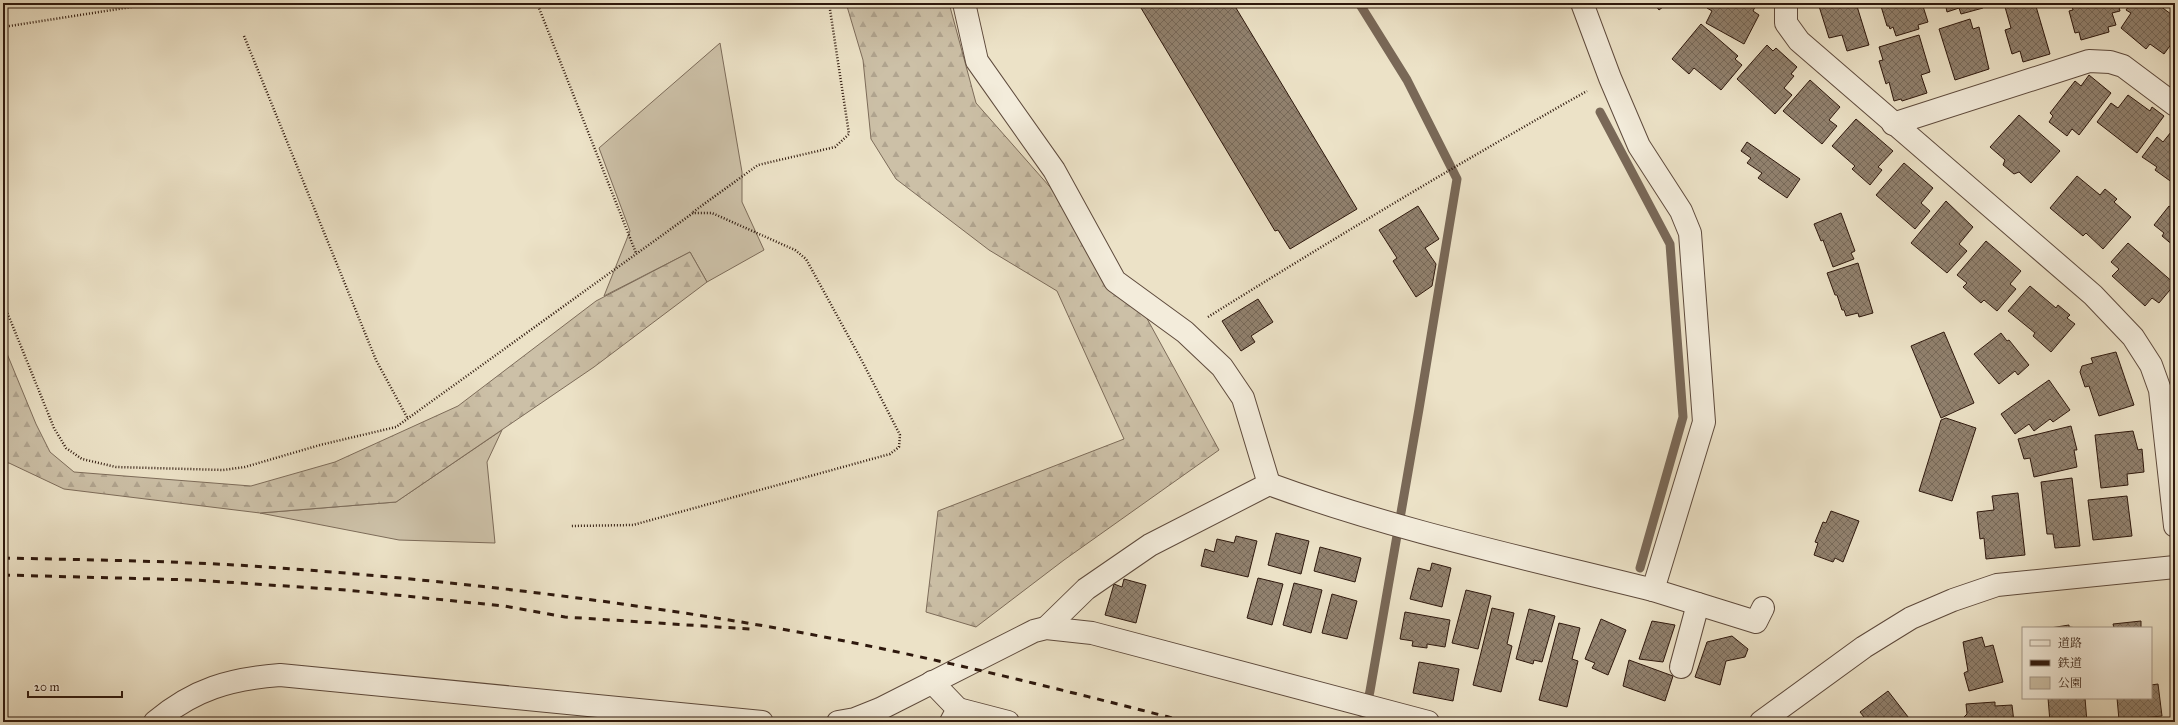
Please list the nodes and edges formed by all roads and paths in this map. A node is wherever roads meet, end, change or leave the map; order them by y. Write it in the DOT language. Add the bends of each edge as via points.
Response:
graph roads {
  1 [pos="157,3"];
  2 [pos="537,3"];
  3 [pos="829,3"];
  4 [pos="964,3"];
  5 [pos="1582,3"];
  6 [pos="1786,3"];
  7 [pos="3,27"];
  8 [pos="244,36"];
  9 [pos="1610,78"];
  10 [pos="2175,105"];
  11 [pos="1892,124"];
  12 [pos="693,213"];
  13 [pos="636,253"];
  14 [pos="3,302"];
  15 [pos="1185,332"];
  16 [pos="2167,389"];
  17 [pos="408,419"];
  18 [pos="1269,484"];
  19 [pos="571,526"];
  20 [pos="2175,526"];
  21 [pos="2175,567"];
  22 [pos="1653,590"];
  23 [pos="1698,604"];
  24 [pos="1763,608"];
  25 [pos="1046,628"];
  26 [pos="1681,667"];
  27 [pos="932,682"];
  28 [pos="955,716"];
  29 [pos="155,722"];
  30 [pos="762,722"];
  31 [pos="838,722"];
  32 [pos="1008,722"];
  33 [pos="1428,722"];
  34 [pos="1760,722"];
  1 -- 7 [label="path"];
  2 -- 13 [label="path"];
  3 -- 12 [label="path" via="849,134 835,147 758,165"];
  4 -- 15 [label="street" via="977,61 1054,170 1115,281"];
  5 -- 9 [label="street"];
  6 -- 11 [label="street" via="1786,23 1799,41"];
  8 -- 17 [label="path" via="376,360"];
  9 -- 15 [label="path" via="1324,244"];
  9 -- 22 [label="street" via="1639,146 1681,210 1690,234 1704,422"];
  10 -- 11 [label="street" via="2123,66 2089,60"];
  11 -- 16 [label="street" via="2093,295 2133,337"];
  12 -- 13 [label="path"];
  12 -- 19 [label="path" via="712,213 794,250 806,259 900,436 898,447 890,454 633,525"];
  13 -- 17 [label="path"];
  14 -- 17 [label="path" via="54,428 66,448 82,459 116,467 222,470 245,467 320,445 396,427"];
  15 -- 18 [label="street" via="1222,367 1243,398"];
  16 -- 20 [label="street"];
  18 -- 22 [label="street" via="1311,500 1411,530"];
  18 -- 25 [label="street" via="1150,545 1086,589"];
  21 -- 34 [label="street" via="1997,585 1953,600 1911,618 1864,646"];
  22 -- 23 [label="street"];
  23 -- 24 [label="street" via="1756,622"];
  23 -- 26 [label="street"];
  25 -- 27 [label="street" via="1011,641"];
  25 -- 33 [label="street" via="1092,633"];
  27 -- 28 [label="street"];
  27 -- 31 [label="street" via="880,709 855,719"];
  28 -- 32 [label="street"];
  29 -- 30 [label="street" via="174,707 211,687 253,677 280,675"];
}
